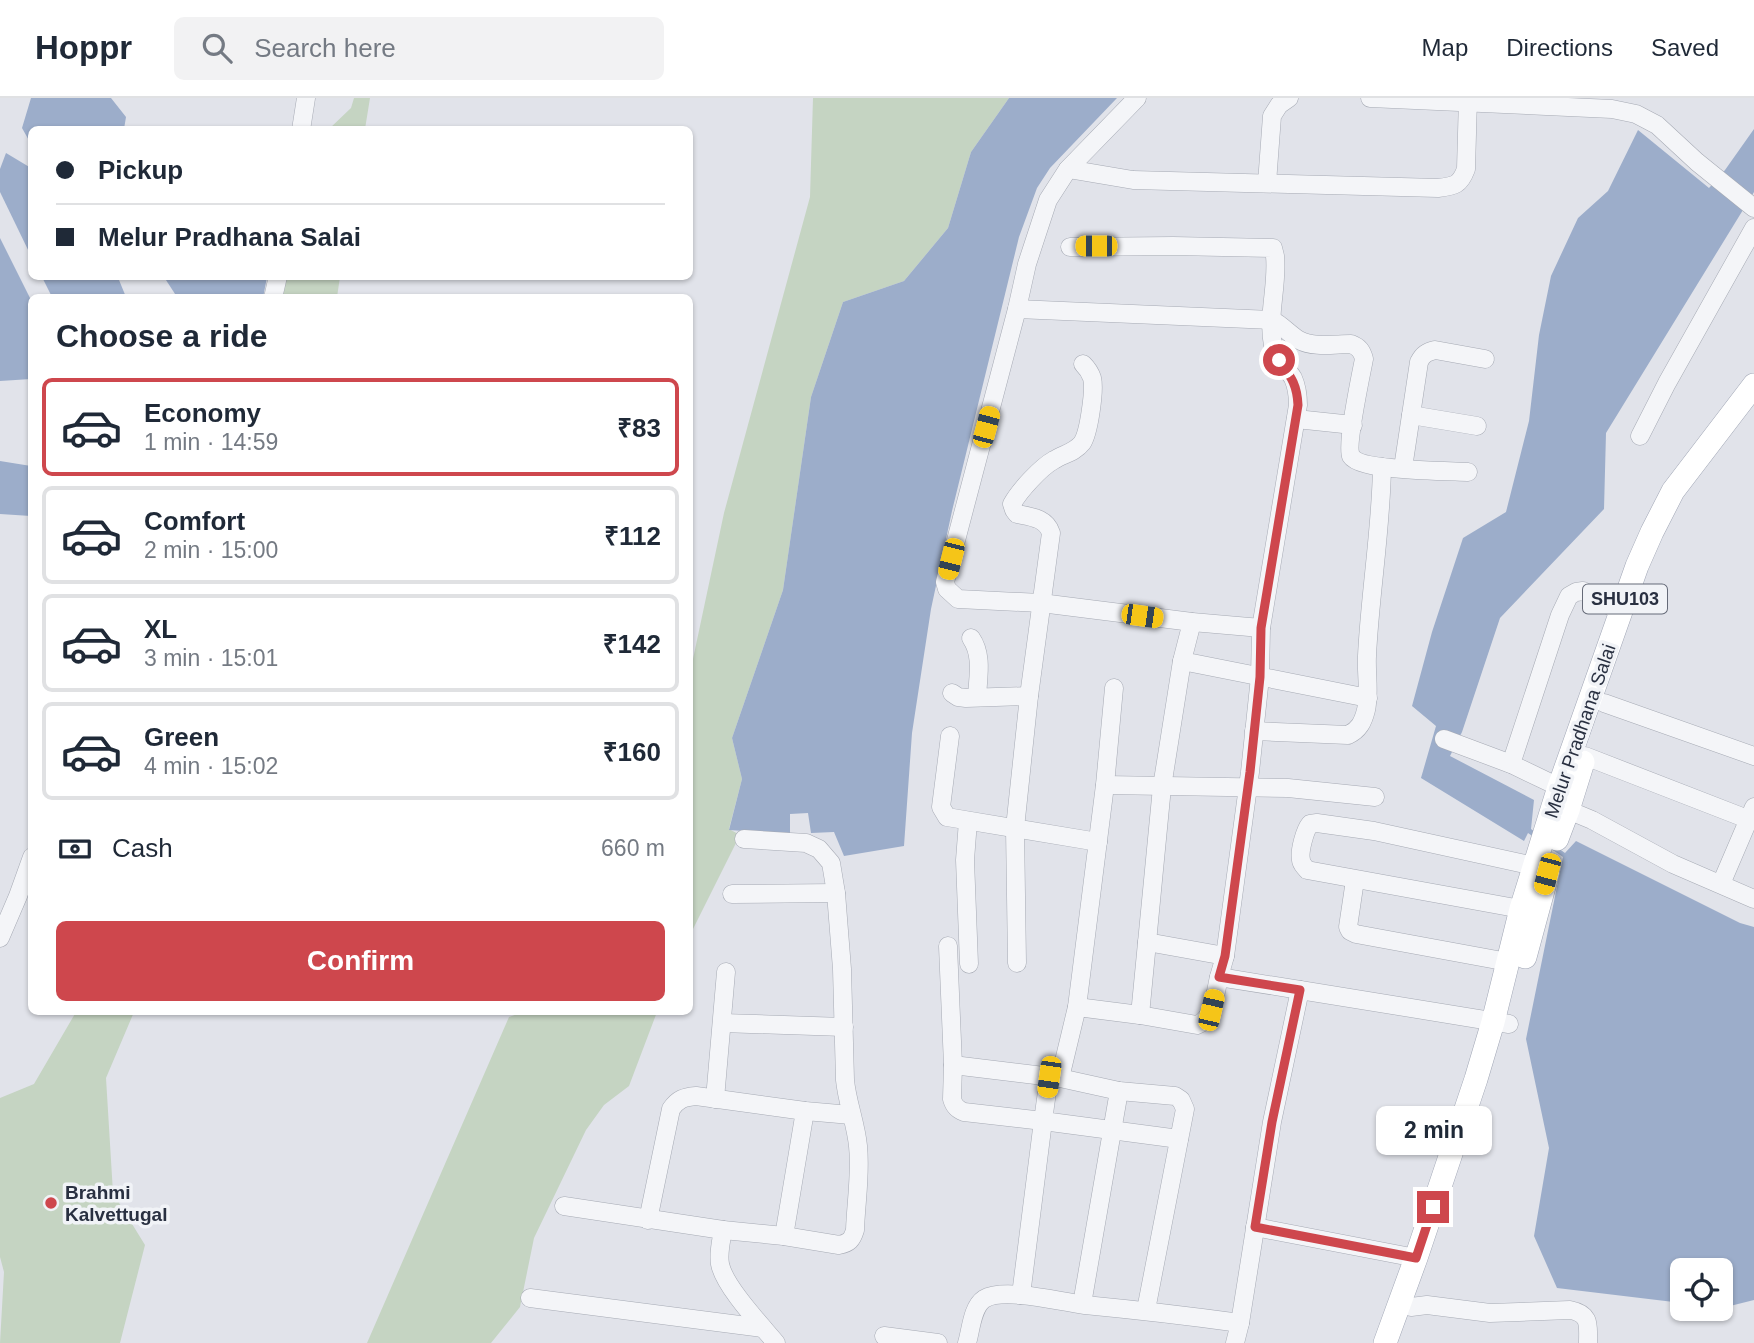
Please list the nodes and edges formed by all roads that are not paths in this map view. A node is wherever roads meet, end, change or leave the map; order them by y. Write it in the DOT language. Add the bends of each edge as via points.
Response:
graph roads {
  1 [pos="306,98"];
  2 [pos="1137,98"];
  3 [pos="1289,98"];
  4 [pos="1370,98"];
  5 [pos="1468,101"];
  6 [pos="302,126"];
  7 [pos="1068,169"];
  8 [pos="1267,183"];
  9 [pos="1751,206"];
  10 [pos="1754,228"];
  11 [pos="1070,247"];
  12 [pos="1017,309"];
  13 [pos="1272,320"];
  14 [pos="1485,359"];
  15 [pos="1083,364"];
  16 [pos="1754,385"];
  17 [pos="1754,406"];
  18 [pos="1411,415"];
  19 [pos="1296,419"];
  20 [pos="1353,425"];
  21 [pos="1477,426"];
  22 [pos="1640,436"];
  23 [pos="1382,467"];
  24 [pos="1403,468"];
  25 [pos="1468,472"];
  26 [pos="1041,603"];
  27 [pos="1621,612"];
  28 [pos="1192,622"];
  29 [pos="1261,628"];
  30 [pos="971,638"];
  31 [pos="1182,662"];
  32 [pos="1260,677"];
  33 [pos="1114,688"];
  34 [pos="952,693"];
  35 [pos="1029,696"];
  36 [pos="977,697"];
  37 [pos="1368,698"];
  38 [pos="1604,703"];
  39 [pos="1254,731"];
  40 [pos="950,736"];
  41 [pos="1444,739"];
  42 [pos="1585,756"];
  43 [pos="1754,756"];
  44 [pos="1511,764"];
  45 [pos="1105,785"];
  46 [pos="1162,786"];
  47 [pos="1559,787"];
  48 [pos="1248,788"];
  49 [pos="1375,797"];
  50 [pos="1568,810"];
  51 [pos="1752,814"];
  52 [pos="968,821"];
  53 [pos="1015,828"];
  54 [pos="744,839"];
  55 [pos="1098,842"];
  56 [pos="1546,848"];
  57 [pos="28,868"];
  58 [pos="1355,880"];
  59 [pos="1721,884"];
  60 [pos="836,893"];
  61 [pos="732,894"];
  62 [pos="1754,899"];
  63 [pos="1521,909"];
  64 [pos="0,938"];
  65 [pos="1147,942"];
  66 [pos="948,946"];
  67 [pos="1225,956"];
  68 [pos="1508,962"];
  69 [pos="1017,963"];
  70 [pos="969,964"];
  71 [pos="726,972"];
  72 [pos="1219,977"];
  73 [pos="1300,990"];
  74 [pos="1077,1007"];
  75 [pos="1140,1015"];
  76 [pos="722,1023"];
  77 [pos="1501,1023"];
  78 [pos="844,1027"];
  79 [pos="953,1065"];
  80 [pos="1054,1078"];
  81 [pos="1119,1091"];
  82 [pos="715,1099"];
  83 [pos="805,1111"];
  84 [pos="851,1115"];
  85 [pos="1043,1121"];
  86 [pos="1113,1130"];
  87 [pos="1179,1139"];
  88 [pos="564,1206"];
  89 [pos="648,1220"];
  90 [pos="1255,1227"];
  91 [pos="723,1230"];
  92 [pos="784,1236"];
  93 [pos="1416,1258"];
  94 [pos="1021,1295"];
  95 [pos="530,1298"];
  96 [pos="1082,1304"];
  97 [pos="1411,1307"];
  98 [pos="1146,1310"];
  99 [pos="1240,1323"];
  100 [pos="763,1328"];
  101 [pos="884,1336"];
  102 [pos="776,1343"];
  103 [pos="938,1343"];
  104 [pos="967,1343"];
  105 [pos="1235,1343"];
  106 [pos="1385,1343"];
  107 [pos="1398,1343"];
  108 [pos="1588,1343"];
  1 -- 6 [label="street"];
  2 -- 7 [label="street"];
  3 -- 8 [label="street" via="1272,116"];
  4 -- 5 [label="street"];
  5 -- 8 [label="street" via="1466,169 1452,186"];
  5 -- 9 [label="street" via="1636,114 1657,125"];
  7 -- 8 [label="street" via="1133,180"];
  7 -- 12 [label="street" via="1048,200"];
  10 -- 22 [label="street"];
  11 -- 13 [label="street" via="1272,248 1276,264"];
  12 -- 13 [label="street"];
  12 -- 26 [label="street" via="945,582 958,599"];
  13 -- 19 [label="street" via="1273,345 1297,390"];
  13 -- 20 [label="street" via="1308,344 1351,344 1362,352"];
  14 -- 18 [label="street" via="1427,352 1419,362"];
  15 -- 26 [label="street" via="1093,379 1094,393 1081,444 1053,460 1012,504 1017,514 1044,522 1051,533"];
  16 -- 27 [label="main road, Melur Pradhana Salai / SHU103" via="1672,491"];
  17 -- 38 [label="main road, Melur Pradhana Salai / SHU103" via="1682,503"];
  18 -- 21 [label="street"];
  18 -- 24 [label="street"];
  19 -- 20 [label="street"];
  19 -- 29 [label="street"];
  20 -- 23 [label="street" via="1352,457"];
  23 -- 24 [label="street"];
  23 -- 37 [label="street"];
  24 -- 25 [label="street"];
  26 -- 28 [label="street"];
  26 -- 35 [label="street"];
  27 -- 44 [label="street" via="1583,591 1569,596"];
  27 -- 47 [label="main road, Melur Pradhana Salai / SHU103"];
  28 -- 29 [label="street"];
  28 -- 31 [label="street"];
  29 -- 32 [label="street"];
  30 -- 36 [label="street" via="978,651"];
  31 -- 32 [label="street"];
  31 -- 46 [label="street"];
  32 -- 37 [label="street"];
  32 -- 39 [label="street"];
  33 -- 45 [label="street"];
  34 -- 36 [label="street"];
  35 -- 36 [label="street"];
  35 -- 53 [label="street"];
  37 -- 39 [label="street" via="1360,727 1348,735"];
  38 -- 42 [label="main road, Melur Pradhana Salai / SHU103"];
  38 -- 43 [label="street"];
  39 -- 48 [label="street"];
  40 -- 52 [label="street" via="942,812"];
  41 -- 44 [label="street"];
  42 -- 50 [label="main road, Melur Pradhana Salai / SHU103"];
  42 -- 51 [label="street"];
  44 -- 47 [label="street"];
  45 -- 46 [label="street"];
  45 -- 55 [label="street"];
  46 -- 48 [label="street"];
  46 -- 65 [label="street"];
  47 -- 56 [label="main road, Melur Pradhana Salai / SHU103"];
  48 -- 49 [label="street"];
  48 -- 67 [label="street"];
  50 -- 56 [label="main road, Melur Pradhana Salai / SHU103"];
  50 -- 59 [label="street"];
  51 -- 59 [label="street"];
  52 -- 53 [label="street"];
  52 -- 70 [label="street"];
  53 -- 55 [label="street"];
  53 -- 69 [label="street"];
  54 -- 60 [label="street" via="806,843 819,849 831,863"];
  55 -- 74 [label="street"];
  56 -- 58 [label="street" via="1310,824 1300,858 1307,870"];
  56 -- 63 [label="main road, Melur Pradhana Salai / SHU103"];
  56 -- 77 [label="main road, Melur Pradhana Salai / SHU103" via="1523,963"];
  57 -- 64 [label="street"];
  58 -- 63 [label="street"];
  58 -- 68 [label="street" via="1350,931"];
  59 -- 62 [label="street"];
  60 -- 61 [label="street"];
  60 -- 78 [label="street"];
  63 -- 68 [label="main road, Melur Pradhana Salai / SHU103"];
  65 -- 67 [label="street"];
  65 -- 75 [label="street"];
  66 -- 79 [label="street"];
  67 -- 72 [label="street"];
  68 -- 77 [label="main road, Melur Pradhana Salai / SHU103"];
  71 -- 76 [label="street"];
  72 -- 73 [label="street"];
  72 -- 75 [label="street" via="1203,1023"];
  73 -- 77 [label="street"];
  73 -- 90 [label="street"];
  74 -- 75 [label="street"];
  74 -- 80 [label="street"];
  76 -- 78 [label="street"];
  76 -- 82 [label="street"];
  77 -- 93 [label="main road, Melur Pradhana Salai / SHU103" via="1476,1079"];
  77 -- 97 [label="main road, Melur Pradhana Salai / SHU103" via="1466,1154"];
  78 -- 84 [label="street"];
  79 -- 80 [label="street"];
  79 -- 85 [label="street" via="952,1099 957,1108"];
  80 -- 81 [label="street"];
  80 -- 85 [label="street"];
  81 -- 86 [label="street"];
  81 -- 87 [label="street" via="1181,1100 1185,1109"];
  82 -- 83 [label="street"];
  82 -- 89 [label="street" via="684,1097 671,1110"];
  83 -- 84 [label="street"];
  83 -- 92 [label="street"];
  84 -- 92 [label="street" via="859,1160 852,1238 839,1245"];
  85 -- 86 [label="street"];
  85 -- 94 [label="street"];
  86 -- 87 [label="street"];
  86 -- 96 [label="street"];
  87 -- 98 [label="street"];
  88 -- 89 [label="street"];
  89 -- 91 [label="street"];
  90 -- 93 [label="street"];
  90 -- 99 [label="street"];
  91 -- 92 [label="street"];
  91 -- 100 [label="street" via="722,1271"];
  93 -- 106 [label="main road, Melur Pradhana Salai / SHU103"];
  94 -- 96 [label="street"];
  94 -- 104 [label="street" via="989,1296 981,1301"];
  95 -- 100 [label="street"];
  96 -- 98 [label="street"];
  97 -- 107 [label="main road, Melur Pradhana Salai / SHU103"];
  97 -- 108 [label="street" via="1580,1312 1588,1325"];
  98 -- 99 [label="street"];
  99 -- 105 [label="street"];
  100 -- 102 [label="street"];
  101 -- 103 [label="street"];
}
